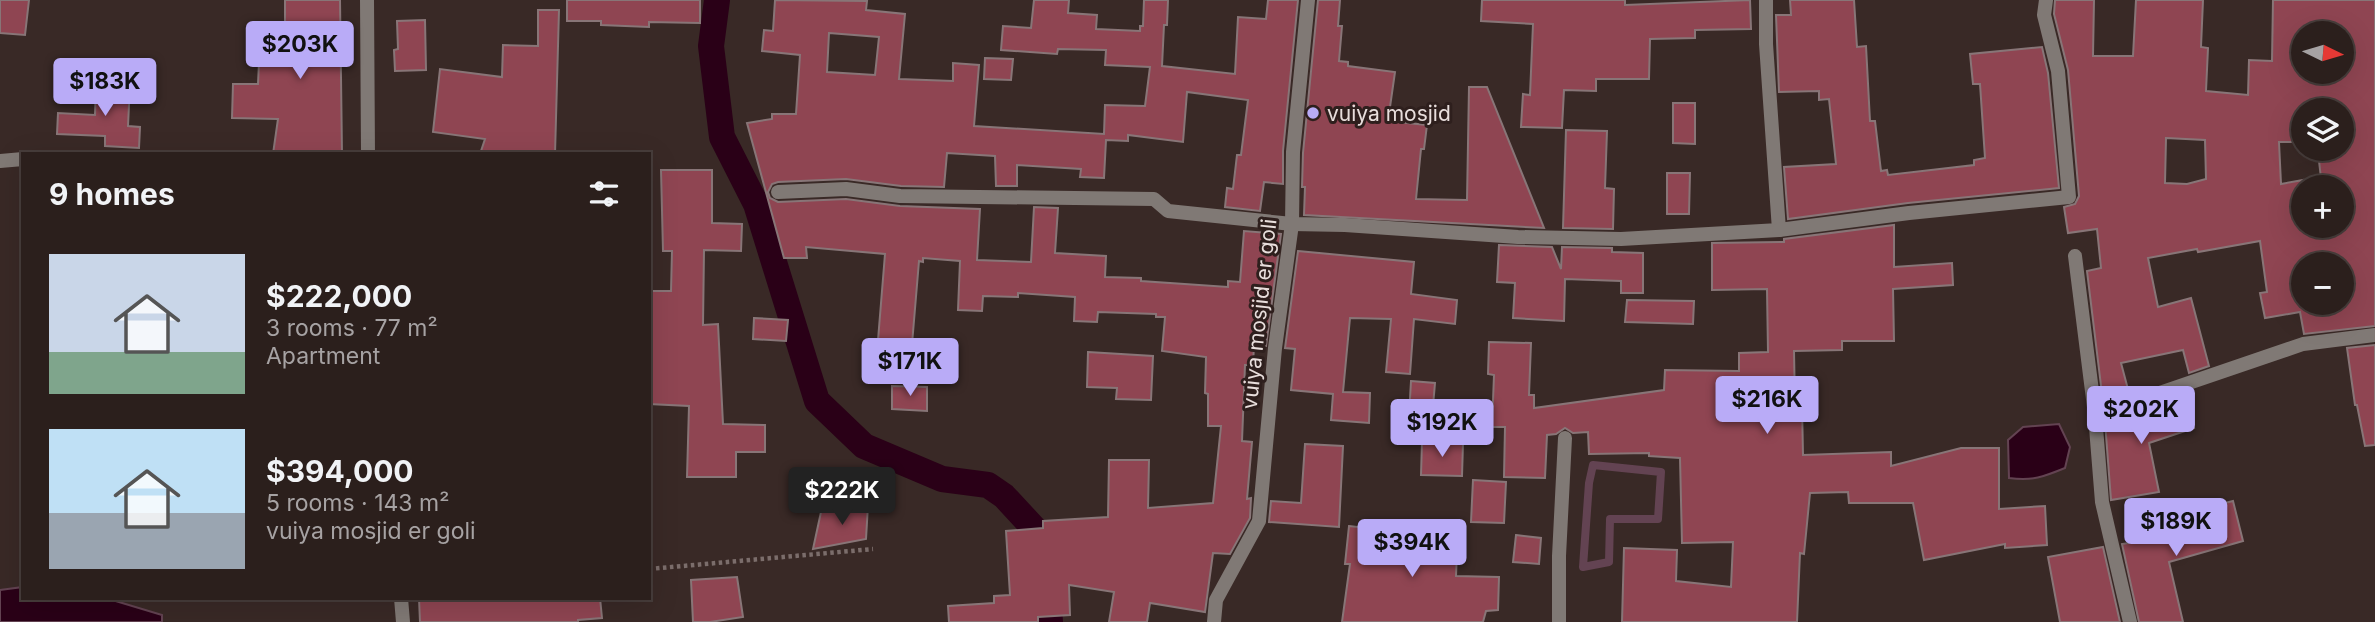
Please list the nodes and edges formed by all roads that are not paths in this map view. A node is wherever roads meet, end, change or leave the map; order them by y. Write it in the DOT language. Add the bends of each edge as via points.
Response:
graph roads {
  1 [pos="367,0"];
  2 [pos="1308,0"];
  3 [pos="1766,0"];
  4 [pos="2046,0"];
  5 [pos="368,152"];
  6 [pos="21,159"];
  7 [pos="0,161"];
  8 [pos="778,192"];
  9 [pos="1292,224"];
  10 [pos="1779,230"];
  11 [pos="2075,256"];
  12 [pos="2375,335"];
  13 [pos="2095,415"];
  14 [pos="1565,438"];
  15 [pos="401,600"];
  16 [pos="403,622"];
  17 [pos="1214,622"];
  18 [pos="1559,622"];
  19 [pos="2130,622"];
  1 -- 5 [label="street"];
  2 -- 9 [label="street, vuiya mosjid er goli" via="1293,152"];
  3 -- 10 [label="street"];
  4 -- 10 [label="street" via="2044,15 2059,71 2069,197"];
  6 -- 7 [label="street"];
  8 -- 9 [label="street" via="1154,199 1168,211"];
  9 -- 10 [label="street" via="1622,239"];
  9 -- 17 [label="street, vuiya mosjid er goli" via="1259,521 1216,600"];
  11 -- 13 [label="street"];
  12 -- 13 [label="street" via="2303,344"];
  13 -- 19 [label="street" via="2102,502"];
  14 -- 18 [label="street"];
  15 -- 16 [label="street"];
}
